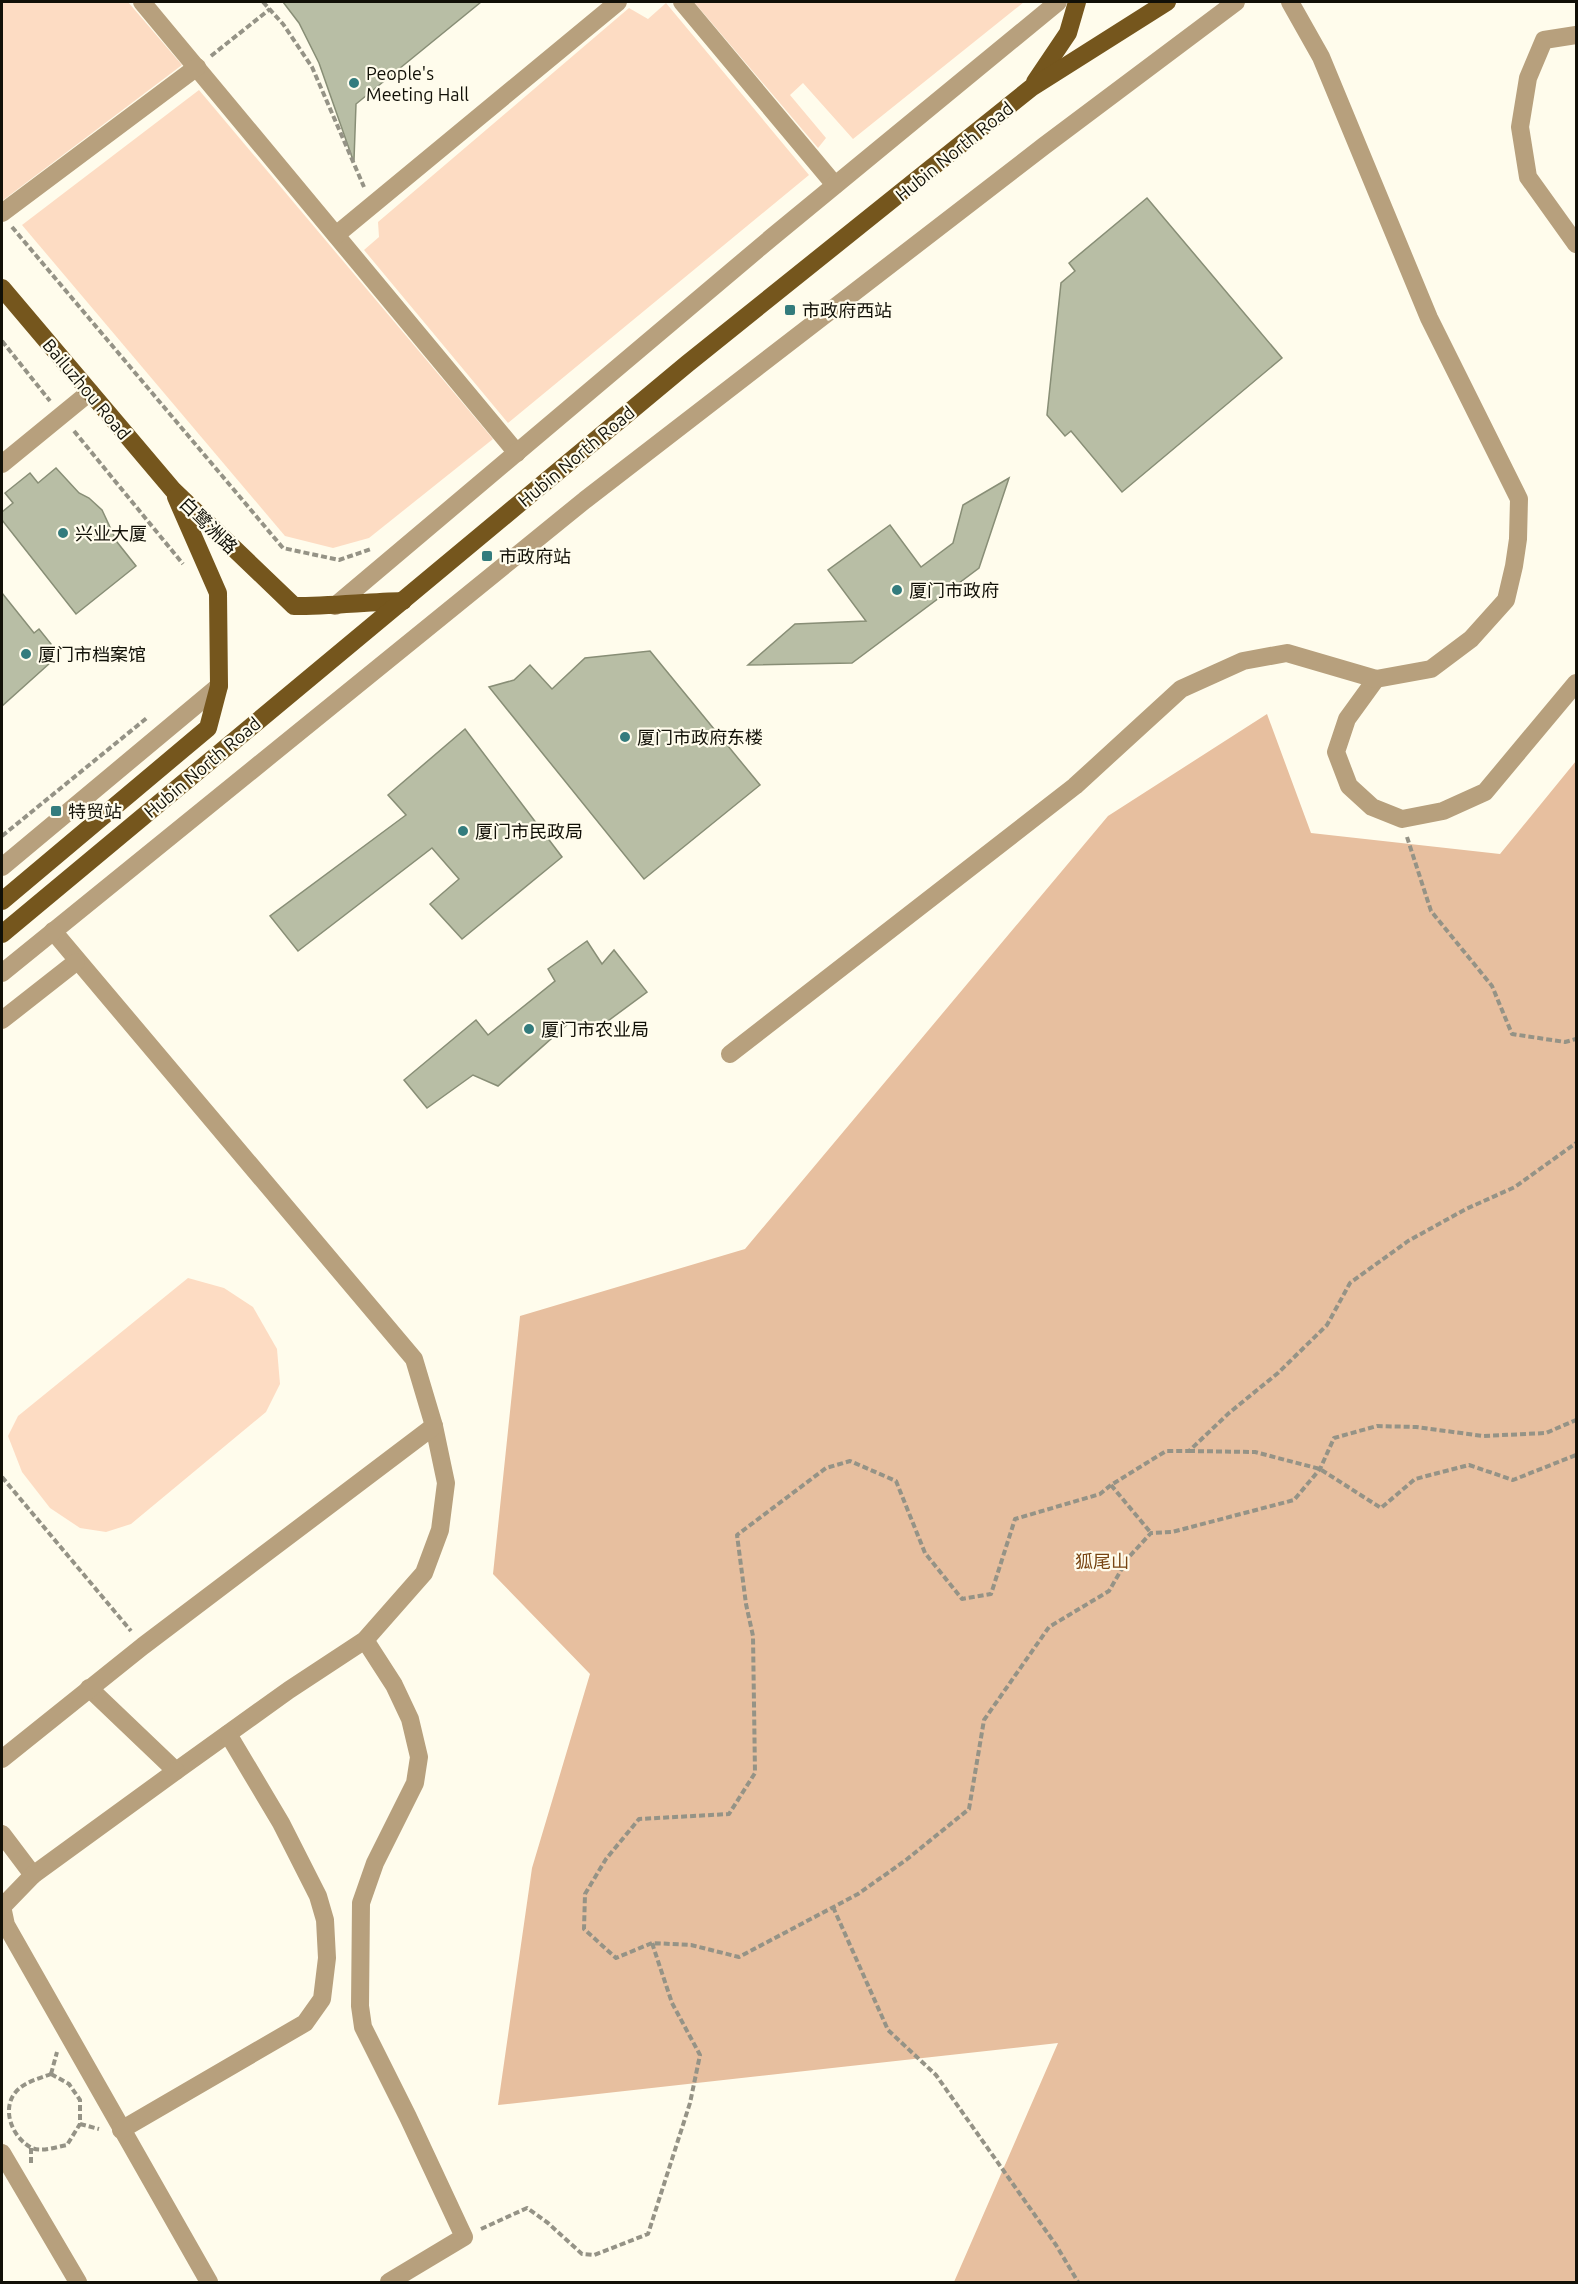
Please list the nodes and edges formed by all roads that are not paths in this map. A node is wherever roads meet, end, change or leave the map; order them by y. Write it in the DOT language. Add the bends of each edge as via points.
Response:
graph roads {
  1 [pos="142,2"];
  2 [pos="618,2"];
  3 [pos="682,2"];
  4 [pos="1058,2"];
  5 [pos="1077,2"];
  6 [pos="1167,2"];
  7 [pos="1236,2"];
  8 [pos="1290,2"];
  9 [pos="1576,35"];
  10 [pos="197,68"];
  11 [pos="1031,88"];
  12 [pos="835,185"];
  13 [pos="5,219"];
  14 [pos="336,235"];
  15 [pos="1576,244"];
  16 [pos="2,288"];
  17 [pos="90,392"];
  18 [pos="517,453"];
  19 [pos="2,464"];
  20 [pos="173,490"];
  21 [pos="403,601"];
  22 [pos="335,606"];
  23 [pos="1376,679"];
  24 [pos="1576,682"];
  25 [pos="219,686"];
  26 [pos="2,867"];
  27 [pos="2,901"];
  28 [pos="52,932"];
  29 [pos="2,934"];
  30 [pos="76,962"];
  31 [pos="2,973"];
  32 [pos="2,1020"];
  33 [pos="730,1054"];
  34 [pos="434,1426"];
  35 [pos="365,1640"];
  36 [pos="89,1688"];
  37 [pos="228,1734"];
  38 [pos="2,1759"];
  39 [pos="176,1772"];
  40 [pos="2,1834"];
  41 [pos="33,1875"];
  42 [pos="2,1907"];
  43 [pos="121,2130"];
  44 [pos="2,2153"];
  45 [pos="78,2283"];
  46 [pos="209,2283"];
  47 [pos="389,2283"];
  1 -- 10 [label="street"];
  2 -- 14 [label="street"];
  3 -- 12 [label="street"];
  4 -- 12 [label="street"];
  5 -- 11 [label="main road" via="1068,33"];
  6 -- 11 [label="main road, Hubin North Road"];
  7 -- 28 [label="street" via="585,500"];
  8 -- 23 [label="street" via="1321,57 1429,318 1519,499 1518,539 1506,600 1471,639 1431,669"];
  9 -- 15 [label="street" via="1544,40 1528,78 1520,127 1528,177"];
  10 -- 13 [label="street"];
  10 -- 14 [label="street"];
  11 -- 21 [label="main road, Hubin North Road" via="687,364"];
  12 -- 18 [label="street"];
  14 -- 18 [label="street"];
  16 -- 17 [label="main road, Bailuzhou Road"];
  17 -- 19 [label="street"];
  17 -- 20 [label="main road, Bailuzhou Road"];
  18 -- 22 [label="street"];
  20 -- 22 [label="main road, 白鹭洲路" via="294,606"];
  20 -- 25 [label="main road, 白鹭洲路" via="218,593"];
  21 -- 22 [label="main road, 白鹭洲路"];
  21 -- 29 [label="main road, Hubin North Road"];
  23 -- 24 [label="street" via="1347,719 1336,752 1349,786 1372,807 1402,819 1443,811 1485,792"];
  23 -- 33 [label="street" via="1287,653 1243,661 1180,689 1075,786"];
  25 -- 26 [label="street"];
  25 -- 27 [label="main road, 白鹭洲路" via="208,728"];
  28 -- 30 [label="street"];
  28 -- 31 [label="street"];
  30 -- 32 [label="street"];
  30 -- 34 [label="street" via="414,1359"];
  34 -- 35 [label="street" via="446,1483 440,1530 424,1573"];
  34 -- 36 [label="street"];
  35 -- 37 [label="street"];
  35 -- 47 [label="street" via="410,1719 418,1757 415,1783 375,1863 361,1903 363,2027 464,2237"];
  36 -- 38 [label="street"];
  36 -- 39 [label="street"];
  37 -- 39 [label="street"];
  37 -- 43 [label="street" via="281,1823 318,1896 325,1920 327,1958 322,1999 305,2023"];
  39 -- 41 [label="street"];
  40 -- 41 [label="street"];
  41 -- 42 [label="street"];
  42 -- 43 [label="street" via="6,1925"];
  43 -- 46 [label="street"];
  44 -- 45 [label="street"];
}
